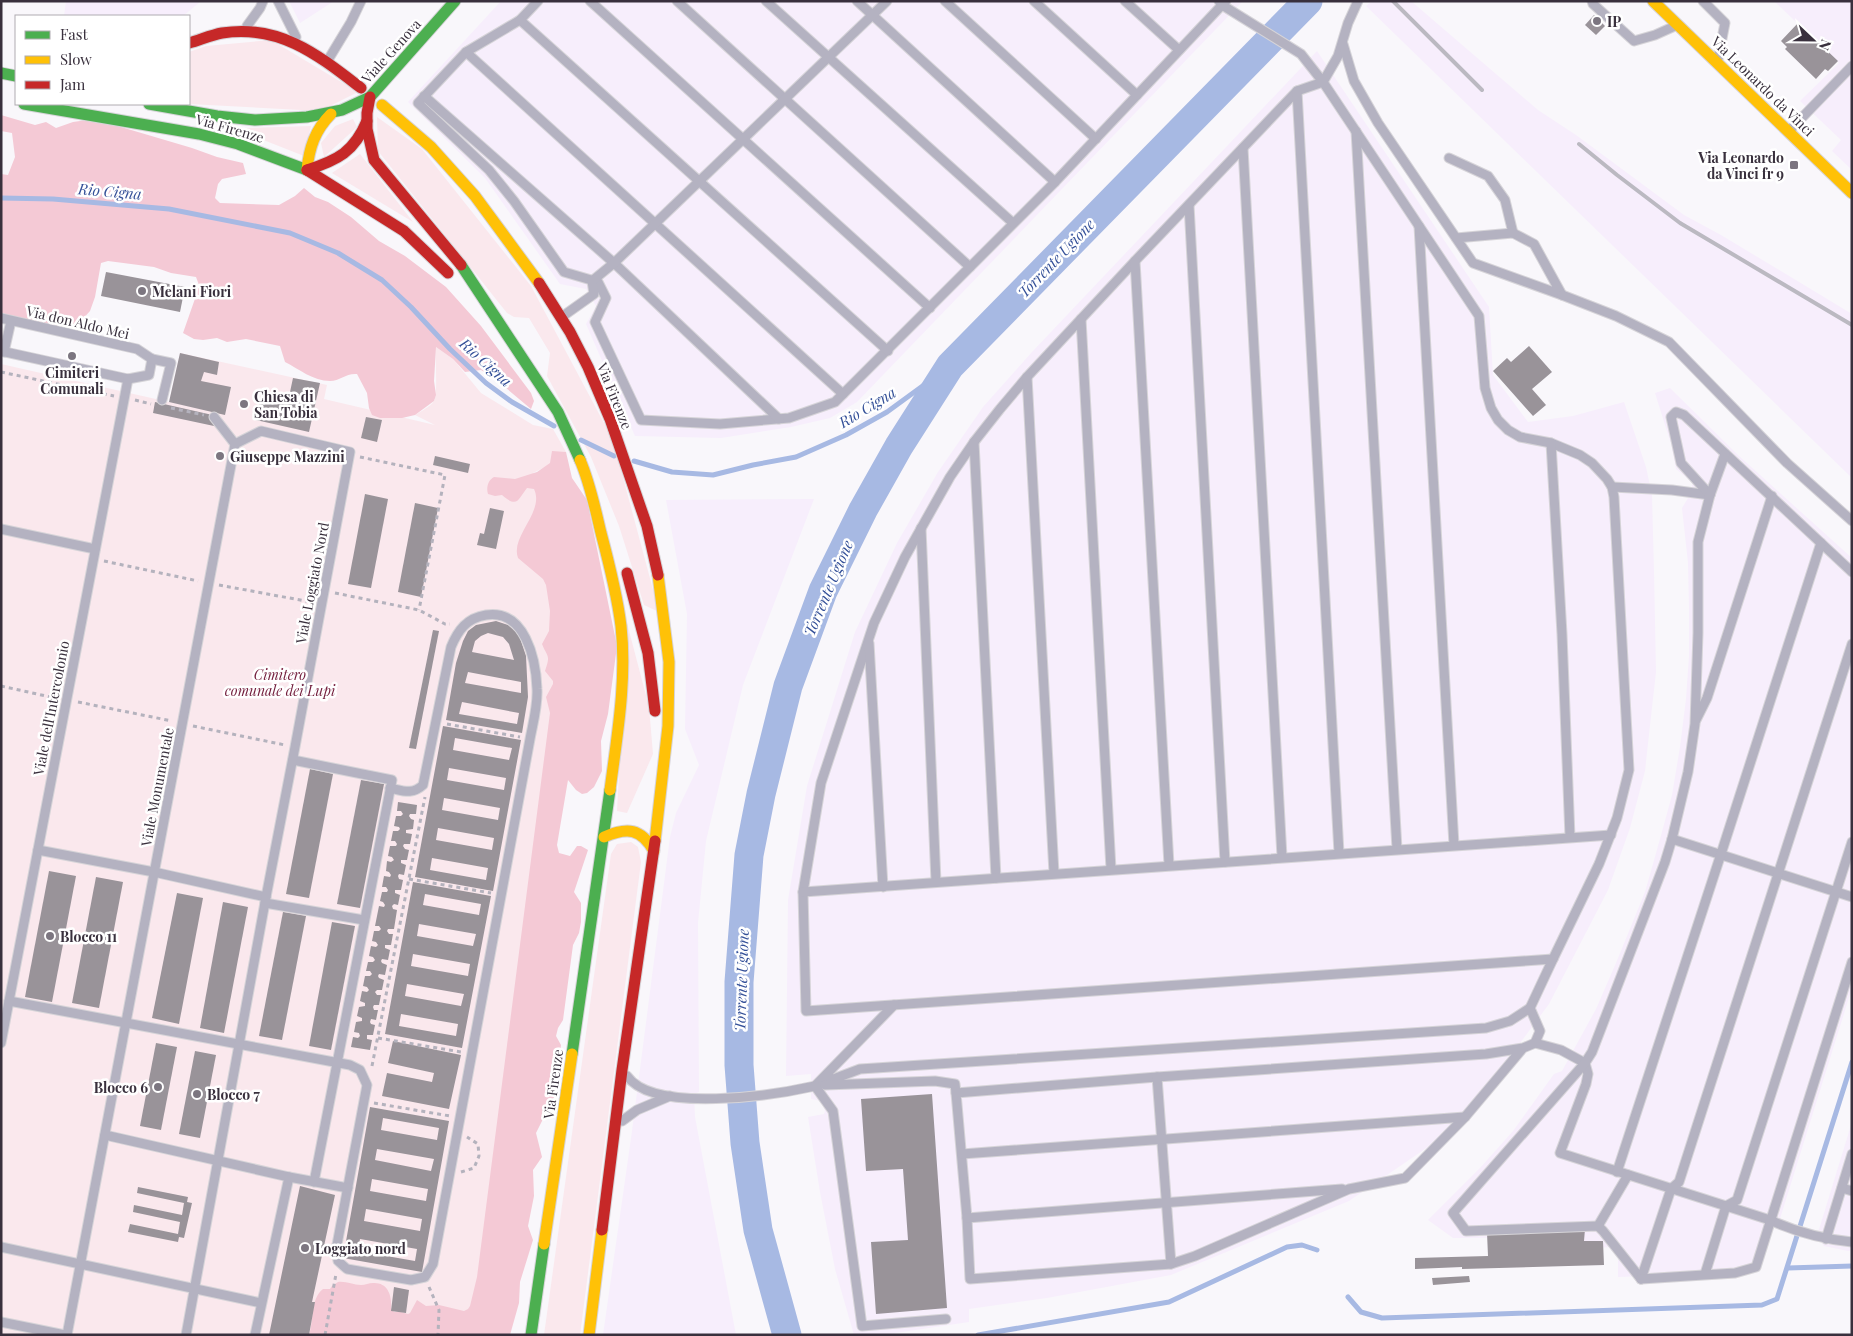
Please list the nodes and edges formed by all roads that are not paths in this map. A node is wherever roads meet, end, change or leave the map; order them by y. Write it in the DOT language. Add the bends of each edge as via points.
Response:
graph roads {
  1 [pos="263,1"];
  2 [pos="278,1"];
  3 [pos="361,1"];
  4 [pos="455,1"];
  5 [pos="538,1"];
  6 [pos="590,1"];
  7 [pos="677,1"];
  8 [pos="766,1"];
  9 [pos="857,1"];
  10 [pos="887,1"];
  11 [pos="945,1"];
  12 [pos="1034,1"];
  13 [pos="1125,1"];
  14 [pos="1358,1"];
  15 [pos="1592,1"];
  16 [pos="1653,1"];
  17 [pos="1703,1"];
  18 [pos="1222,2"];
  19 [pos="872,15"];
  20 [pos="520,20"];
  21 [pos="1677,25"];
  22 [pos="243,30"];
  23 [pos="190,43"];
  24 [pos="300,44"];
  25 [pos="1343,44"];
  26 [pos="1179,50"];
  27 [pos="466,52"];
  28 [pos="828,57"];
  29 [pos="326,61"];
  30 [pos="1717,64"];
  31 [pos="1852,66"];
  32 [pos="1,73"];
  33 [pos="15,76"];
  34 [pos="1323,82"];
  35 [pos="361,88"];
  36 [pos="1297,91"];
  37 [pos="1138,95"];
  38 [pos="424,96"];
  39 [pos="370,98"];
  40 [pos="785,99"];
  41 [pos="40,105"];
  42 [pos="155,105"];
  43 [pos="382,105"];
  44 [pos="57,106"];
  45 [pos="332,114"];
  46 [pos="367,121"];
  47 [pos="1356,130"];
  48 [pos="1788,132"];
  49 [pos="743,139"];
  50 [pos="1096,139"];
  51 [pos="1244,148"];
  52 [pos="1449,158"];
  53 [pos="307,170"];
  54 [pos="699,181"];
  55 [pos="1056,182"];
  56 [pos="1852,193"];
  57 [pos="1189,205"];
  58 [pos="1013,223"];
  59 [pos="655,224"];
  60 [pos="1419,224"];
  61 [pos="1513,233"];
  62 [pos="1456,238"];
  63 [pos="1135,261"];
  64 [pos="614,263"];
  65 [pos="970,267"];
  66 [pos="592,281"];
  67 [pos="1562,295"];
  68 [pos="930,308"];
  69 [pos="493,314"];
  70 [pos="561,317"];
  71 [pos="1,318"];
  72 [pos="1081,319"];
  73 [pos="11,321"];
  74 [pos="3,351"];
  75 [pos="888,351"];
  76 [pos="152,359"];
  77 [pos="1027,377"];
  78 [pos="128,379"];
  79 [pos="843,394"];
  80 [pos="161,403"];
  81 [pos="214,418"];
  82 [pos="779,419"];
  83 [pos="974,442"];
  84 [pos="1551,443"];
  85 [pos="235,444"];
  86 [pos="1726,454"];
  87 [pos="587,476"];
  88 [pos="1612,487"];
  89 [pos="1710,495"];
  90 [pos="1772,496"];
  91 [pos="609,517"];
  92 [pos="1852,521"];
  93 [pos="921,528"];
  94 [pos="1,529"];
  95 [pos="1821,543"];
  96 [pos="95,549"];
  97 [pos="624,564"];
  98 [pos="1852,572"];
  99 [pos="868,638"];
  100 [pos="1852,644"];
  101 [pos="1694,724"];
  102 [pos="292,760"];
  103 [pos="663,764"];
  104 [pos="390,788"];
  105 [pos="1611,835"];
  106 [pos="604,837"];
  107 [pos="1570,837"];
  108 [pos="1672,839"];
  109 [pos="1852,842"];
  110 [pos="1454,845"];
  111 [pos="1397,849"];
  112 [pos="38,850"];
  113 [pos="654,851"];
  114 [pos="1340,853"];
  115 [pos="1721,854"];
  116 [pos="1282,858"];
  117 [pos="1225,862"];
  118 [pos="1169,865"];
  119 [pos="1111,869"];
  120 [pos="154,872"];
  121 [pos="1054,873"];
  122 [pos="1778,873"];
  123 [pos="996,878"];
  124 [pos="936,882"];
  125 [pos="883,886"];
  126 [pos="803,892"];
  127 [pos="1836,892"];
  128 [pos="1852,897"];
  129 [pos="265,900"];
  130 [pos="364,920"];
  131 [pos="1553,959"];
  132 [pos="1852,962"];
  133 [pos="9,1002"];
  134 [pos="894,1005"];
  135 [pos="1530,1008"];
  136 [pos="126,1024"];
  137 [pos="1,1043"];
  138 [pos="1535,1043"];
  139 [pos="239,1045"];
  140 [pos="1523,1048"];
  141 [pos="337,1063"];
  142 [pos="1585,1063"];
  143 [pos="622,1070"];
  144 [pos="1157,1077"];
  145 [pos="815,1086"];
  146 [pos="956,1093"];
  147 [pos="670,1096"];
  148 [pos="1465,1117"];
  149 [pos="615,1128"];
  150 [pos="105,1135"];
  151 [pos="1162,1138"];
  152 [pos="962,1154"];
  153 [pos="1852,1154"];
  154 [pos="218,1161"];
  155 [pos="1617,1172"];
  156 [pos="1628,1175"];
  157 [pos="288,1177"];
  158 [pos="314,1182"];
  159 [pos="348,1188"];
  160 [pos="1842,1188"];
  161 [pos="1349,1189"];
  162 [pos="1672,1189"];
  163 [pos="1852,1191"];
  164 [pos="1167,1202"];
  165 [pos="1726,1206"];
  166 [pos="967,1218"];
  167 [pos="1770,1220"];
  168 [pos="1598,1226"];
  169 [pos="1824,1238"];
  170 [pos="1852,1242"];
  171 [pos="1,1247"];
  172 [pos="80,1264"];
  173 [pos="1171,1264"];
  174 [pos="1705,1274"];
  175 [pos="1641,1279"];
  176 [pos="194,1288"];
  177 [pos="262,1303"];
  178 [pos="946,1319"];
  179 [pos="1,1322"];
  180 [pos="66,1335"];
  181 [pos="186,1335"];
  182 [pos="254,1335"];
  183 [pos="531,1335"];
  184 [pos="589,1335"];
  1 -- 22 [label="lane"];
  2 -- 24 [label="lane"];
  3 -- 29 [label="lane"];
  4 -- 39 [label="main road, Viale Genova"];
  5 -- 20 [label="lane"];
  6 -- 49 [label="lane"];
  7 -- 40 [label="lane"];
  8 -- 28 [label="lane"];
  9 -- 19 [label="lane"];
  10 -- 19 [label="lane"];
  11 -- 50 [label="lane"];
  12 -- 37 [label="lane"];
  13 -- 26 [label="lane"];
  14 -- 25 [label="lane"];
  15 -- 21 [label="lane" via="1634,41"];
  16 -- 21 [label="main road, Via Leonardo da Vinci"];
  17 -- 30 [label="lane" via="1725,23"];
  18 -- 26 [label="lane"];
  18 -- 34 [label="lane" via="1302,54"];
  19 -- 28 [label="lane"];
  19 -- 55 [label="lane"];
  20 -- 27 [label="lane"];
  20 -- 54 [label="lane"];
  21 -- 30 [label="main road, Via Leonardo da Vinci"];
  22 -- 23 [label="main road"];
  22 -- 24 [label="main road" via="268,32"];
  24 -- 29 [label="main road"];
  25 -- 34 [label="lane"];
  25 -- 62 [label="lane" via="1354,81 1378,123"];
  26 -- 37 [label="lane"];
  27 -- 38 [label="lane"];
  27 -- 59 [label="lane"];
  28 -- 40 [label="lane"];
  28 -- 58 [label="lane"];
  29 -- 35 [label="main road"];
  30 -- 48 [label="main road, Via Leonardo da Vinci"];
  31 -- 48 [label="lane"];
  32 -- 33 [label="main road"];
  34 -- 36 [label="lane"];
  34 -- 47 [label="lane"];
  36 -- 51 [label="lane"];
  36 -- 114 [label="lane"];
  37 -- 50 [label="lane"];
  38 -- 64 [label="lane"];
  38 -- 66 [label="lane" via="418,103 490,170 564,272"];
  39 -- 45 [label="main road, Via Firenze"];
  39 -- 46 [label="main road, Via Firenze"];
  40 -- 49 [label="lane"];
  40 -- 65 [label="lane"];
  41 -- 44 [label="main road, Via Firenze"];
  42 -- 45 [label="main road, Via Firenze" via="238,118"];
  43 -- 70 [label="main road, Via Firenze" via="430,148 475,196"];
  44 -- 53 [label="main road, Via Firenze" via="199,134 238,144"];
  45 -- 53 [label="main road, Via Firenze" via="314,136"];
  46 -- 53 [label="main road, Via Firenze" via="360,139 350,151 336,160"];
  46 -- 69 [label="main road, Via Firenze" via="367,140 378,165 465,270"];
  47 -- 60 [label="lane"];
  47 -- 111 [label="lane"];
  48 -- 56 [label="main road, Via Leonardo da Vinci"];
  49 -- 54 [label="lane"];
  49 -- 68 [label="lane"];
  50 -- 55 [label="lane"];
  51 -- 57 [label="lane"];
  51 -- 116 [label="lane"];
  52 -- 61 [label="lane" via="1488,176 1505,200"];
  53 -- 69 [label="main road, Via Firenze" via="404,231"];
  54 -- 59 [label="lane"];
  54 -- 75 [label="lane"];
  55 -- 58 [label="lane"];
  57 -- 63 [label="lane"];
  57 -- 117 [label="lane"];
  58 -- 65 [label="lane"];
  59 -- 64 [label="lane"];
  59 -- 79 [label="lane"];
  60 -- 84 [label="lane" via="1479,316 1485,388 1498,420 1520,436"];
  60 -- 110 [label="lane"];
  61 -- 62 [label="lane"];
  61 -- 67 [label="lane" via="1534,244"];
  62 -- 67 [label="lane" via="1473,263"];
  63 -- 72 [label="lane"];
  63 -- 118 [label="lane"];
  64 -- 66 [label="lane"];
  64 -- 82 [label="lane"];
  65 -- 68 [label="lane"];
  66 -- 70 [label="lane" via="594,294"];
  66 -- 82 [label="lane" via="598,282 606,298 595,322 641,420 720,424"];
  67 -- 92 [label="lane" via="1669,342 1787,463"];
  68 -- 75 [label="lane"];
  69 -- 87 [label="main road, Via Firenze" via="566,428"];
  70 -- 103 [label="main road, Via Firenze" via="588,367 618,441 647,526 660,582 668,639 669,703"];
  71 -- 73 [label="lane, Via don Aldo Mei"];
  72 -- 77 [label="lane"];
  72 -- 119 [label="lane"];
  73 -- 74 [label="lane, Via don Aldo Mei"];
  73 -- 76 [label="lane, Via don Aldo Mei" via="137,349"];
  74 -- 78 [label="lane, Via don Aldo Mei"];
  75 -- 79 [label="lane"];
  76 -- 78 [label="lane" via="149,375"];
  76 -- 80 [label="lane, Via don Aldo Mei" via="171,363"];
  77 -- 83 [label="lane"];
  77 -- 121 [label="lane"];
  78 -- 96 [label="lane, Viale dell'Intercolonio"];
  79 -- 82 [label="lane" via="835,402"];
  81 -- 85 [label="lane"];
  83 -- 93 [label="lane"];
  83 -- 123 [label="lane"];
  84 -- 88 [label="lane" via="1592,463"];
  84 -- 107 [label="lane"];
  85 -- 102 [label="lane, Viale Loggiato Nord" via="260,432 350,453"];
  85 -- 120 [label="lane, Viale Monumentale"];
  86 -- 89 [label="lane"];
  86 -- 89 [label="lane" via="1684,415 1676,412 1671,417 1681,463"];
  86 -- 90 [label="lane"];
  87 -- 91 [label="main road, Via Firenze"];
  87 -- 106 [label="main road, Via Firenze" via="612,575 622,646 620,711"];
  88 -- 89 [label="lane"];
  88 -- 105 [label="lane" via="1629,758 1623,802"];
  89 -- 101 [label="lane" via="1698,542"];
  90 -- 95 [label="lane"];
  90 -- 101 [label="lane" via="1707,698"];
  93 -- 99 [label="lane"];
  93 -- 124 [label="lane"];
  94 -- 96 [label="lane"];
  95 -- 98 [label="lane"];
  95 -- 115 [label="lane"];
  96 -- 112 [label="lane, Viale dell'Intercolonio"];
  97 -- 103 [label="main road, Via Firenze" via="648,653"];
  99 -- 125 [label="lane"];
  99 -- 126 [label="lane" via="821,783"];
  100 -- 122 [label="lane"];
  101 -- 108 [label="lane" via="1688,772"];
  102 -- 104 [label="lane" via="392,780"];
  102 -- 129 [label="lane, Viale Loggiato Nord"];
  103 -- 113 [label="main road, Via Firenze"];
  104 -- 130 [label="lane"];
  104 -- 159 [label="lane" via="409,792 417,791 423,785 451,647 457,633 464,624 483,615 504,616 514,623 531,647 537,690 433,1264 425,1278 411,1280 348,1269 338,1261 336,1250"];
  105 -- 107 [label="lane"];
  105 -- 131 [label="lane"];
  106 -- 113 [label="main road" via="619,831 637,832 645,836"];
  106 -- 183 [label="main road, Via Firenze"];
  107 -- 110 [label="lane"];
  108 -- 115 [label="lane"];
  108 -- 142 [label="lane" via="1655,890"];
  109 -- 127 [label="lane"];
  110 -- 111 [label="lane"];
  111 -- 114 [label="lane"];
  112 -- 120 [label="lane"];
  112 -- 133 [label="lane, Viale dell'Intercolonio"];
  113 -- 143 [label="main road, Via Firenze"];
  114 -- 116 [label="lane"];
  115 -- 122 [label="lane"];
  115 -- 155 [label="lane"];
  116 -- 117 [label="lane"];
  117 -- 118 [label="lane"];
  118 -- 119 [label="lane"];
  119 -- 121 [label="lane"];
  120 -- 129 [label="lane"];
  120 -- 136 [label="lane, Viale Monumentale"];
  121 -- 123 [label="lane"];
  122 -- 127 [label="lane"];
  122 -- 162 [label="lane" via="1679,1182"];
  123 -- 124 [label="lane"];
  124 -- 125 [label="lane"];
  125 -- 126 [label="lane"];
  126 -- 134 [label="lane" via="806,1011"];
  127 -- 128 [label="lane"];
  127 -- 165 [label="lane" via="1737,1200"];
  129 -- 130 [label="lane"];
  129 -- 139 [label="lane, Viale Loggiato Nord"];
  130 -- 141 [label="lane"];
  131 -- 134 [label="lane"];
  131 -- 135 [label="lane"];
  132 -- 167 [label="lane"];
  133 -- 136 [label="lane"];
  133 -- 137 [label="lane, Viale dell'Intercolonio"];
  134 -- 145 [label="lane"];
  135 -- 138 [label="lane" via="1540,1031"];
  135 -- 145 [label="lane" via="1510,1021 1486,1028 860,1069"];
  136 -- 139 [label="lane"];
  136 -- 150 [label="lane, Viale Monumentale"];
  138 -- 140 [label="lane"];
  138 -- 142 [label="lane" via="1561,1050"];
  139 -- 141 [label="lane"];
  139 -- 154 [label="lane, Viale Loggiato Nord"];
  140 -- 144 [label="lane" via="1486,1054"];
  140 -- 148 [label="lane"];
  141 -- 158 [label="lane"];
  141 -- 159 [label="lane" via="360,1070 367,1085"];
  142 -- 155 [label="lane" via="1586,1084 1560,1153"];
  142 -- 168 [label="lane" via="1453,1213 1466,1231"];
  143 -- 147 [label="lane" via="632,1083"];
  143 -- 149 [label="main road, Via Firenze"];
  144 -- 146 [label="lane"];
  144 -- 151 [label="lane"];
  145 -- 146 [label="lane" via="935,1081 955,1084"];
  145 -- 147 [label="lane" via="783,1093 708,1100"];
  145 -- 178 [label="lane" via="833,1111 862,1326"];
  146 -- 152 [label="lane"];
  147 -- 149 [label="lane" via="636,1110"];
  148 -- 151 [label="lane"];
  148 -- 161 [label="lane" via="1404,1178"];
  149 -- 184 [label="main road, Via Firenze"];
  150 -- 154 [label="lane"];
  150 -- 172 [label="lane, Viale Monumentale"];
  151 -- 152 [label="lane"];
  151 -- 164 [label="lane"];
  152 -- 166 [label="lane"];
  153 -- 160 [label="lane"];
  154 -- 157 [label="lane"];
  154 -- 176 [label="lane, Viale Loggiato Nord"];
  155 -- 156 [label="lane"];
  156 -- 162 [label="lane"];
  156 -- 168 [label="lane"];
  157 -- 158 [label="lane"];
  157 -- 177 [label="lane"];
  158 -- 159 [label="lane"];
  160 -- 163 [label="lane"];
  160 -- 169 [label="lane"];
  161 -- 164 [label="lane"];
  161 -- 173 [label="lane"];
  162 -- 165 [label="lane"];
  162 -- 175 [label="lane"];
  164 -- 166 [label="lane"];
  164 -- 173 [label="lane"];
  165 -- 167 [label="lane"];
  165 -- 174 [label="lane"];
  166 -- 173 [label="lane" via="970,1279"];
  167 -- 169 [label="lane"];
  167 -- 174 [label="lane" via="1756,1267 1735,1273"];
  168 -- 175 [label="lane"];
  169 -- 170 [label="lane"];
  171 -- 172 [label="lane"];
  172 -- 176 [label="lane"];
  172 -- 180 [label="lane, Viale Monumentale"];
  174 -- 175 [label="lane"];
  176 -- 177 [label="lane"];
  176 -- 181 [label="lane, Viale Loggiato Nord"];
  177 -- 182 [label="lane"];
  179 -- 180 [label="lane"];
}
